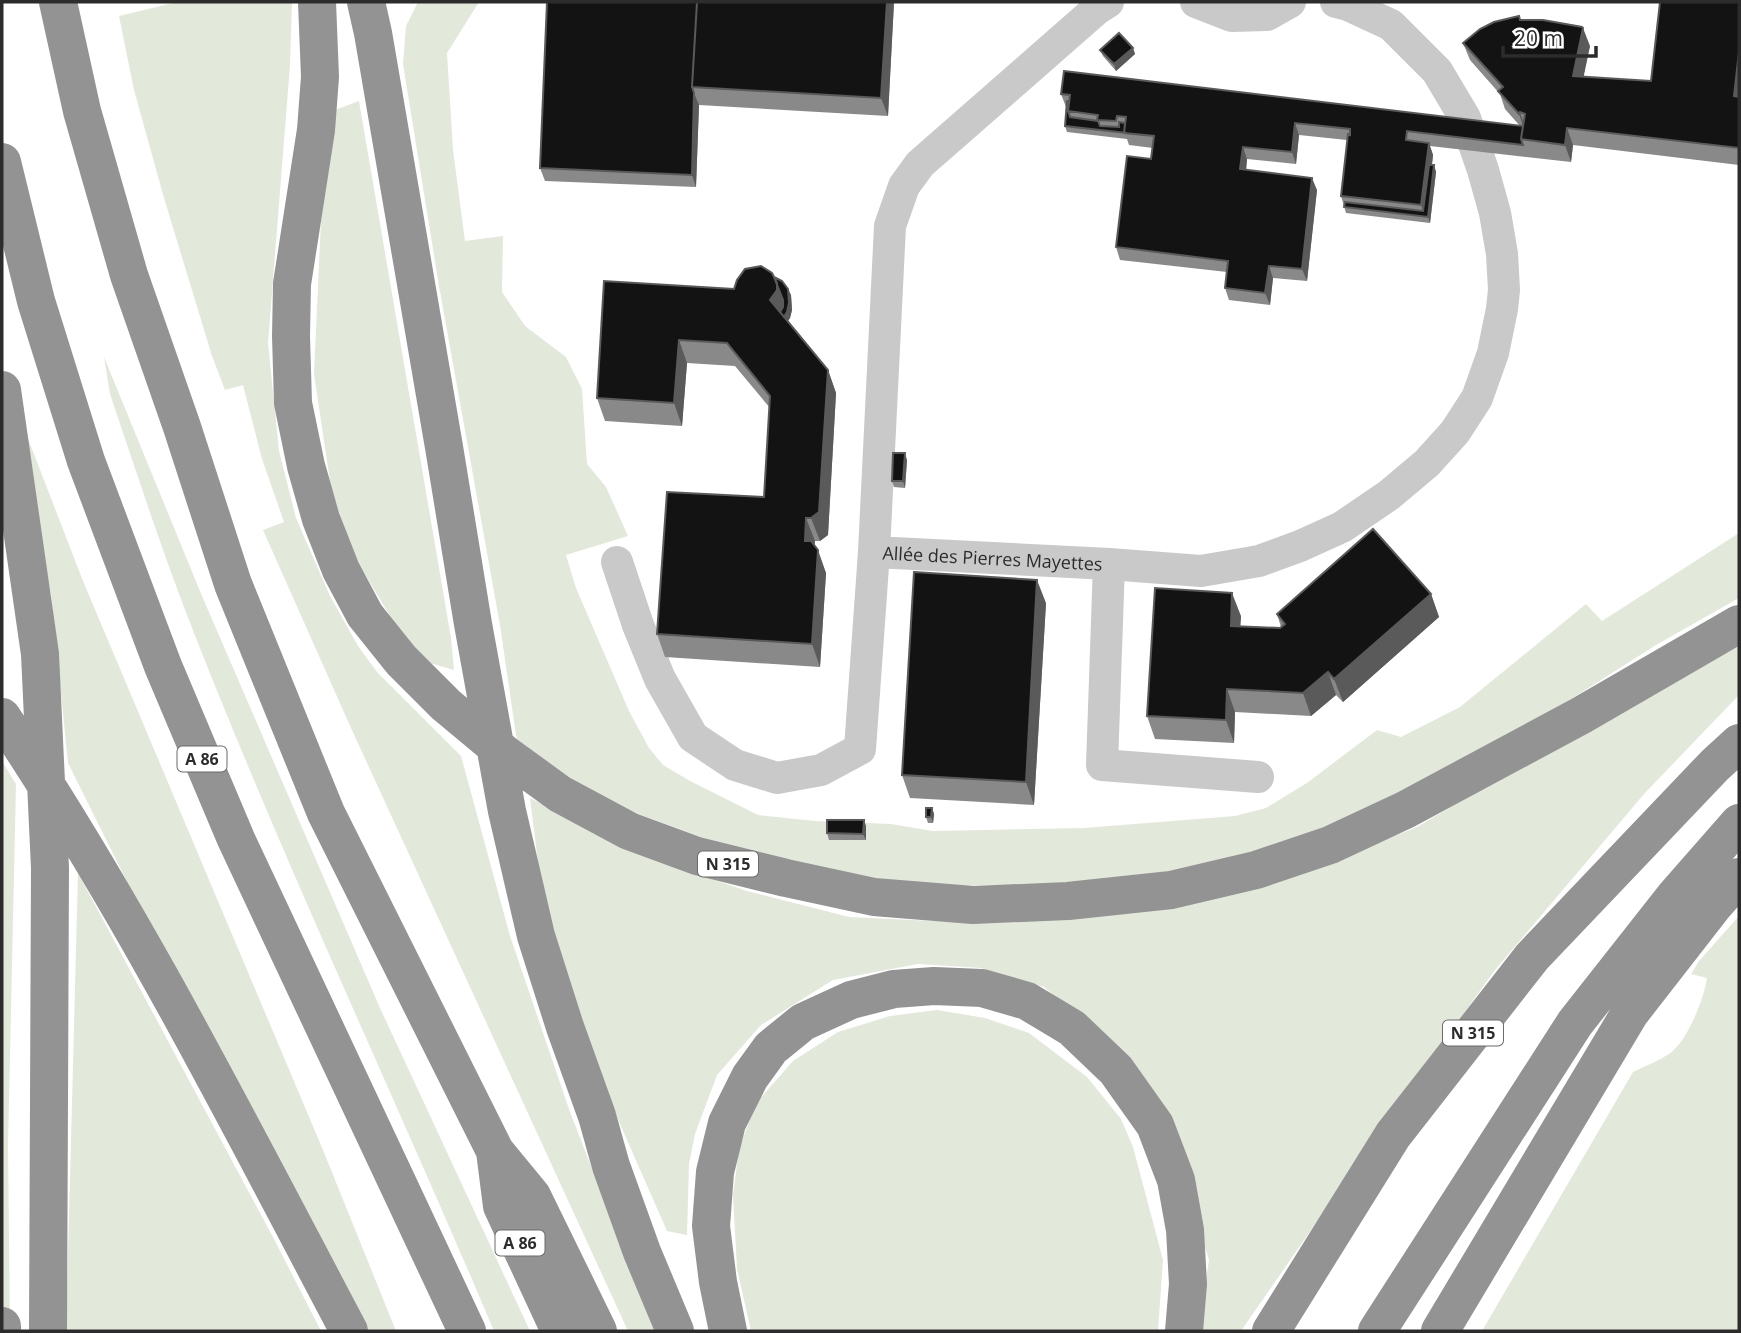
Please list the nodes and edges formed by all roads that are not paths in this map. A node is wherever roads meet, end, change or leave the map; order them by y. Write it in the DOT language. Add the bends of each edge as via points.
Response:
graph roads {
  1 [pos="58,2"];
  2 [pos="317,2"];
  3 [pos="1108,2"];
  4 [pos="1196,2"];
  5 [pos="1290,2"];
  6 [pos="1336,2"];
  7 [pos="377,12"];
  8 [pos="320,77"];
  9 [pos="2,162"];
  10 [pos="2,390"];
  11 [pos="874,552"];
  12 [pos="617,562"];
  13 [pos="1109,564"];
  14 [pos="1739,624"];
  15 [pos="2,717"];
  16 [pos="1739,743"];
  17 [pos="1258,777"];
  18 [pos="1739,823"];
  19 [pos="1739,877"];
  20 [pos="597,1116"];
  21 [pos="495,1150"];
  22 [pos="2,1326"];
  23 [pos="2,1331"];
  24 [pos="48,1331"];
  25 [pos="349,1331"];
  26 [pos="467,1331"];
  27 [pos="561,1331"];
  28 [pos="598,1331"];
  29 [pos="675,1331"];
  30 [pos="701,1331"];
  31 [pos="728,1331"];
  32 [pos="1184,1331"];
  33 [pos="1271,1331"];
  34 [pos="1377,1331"];
  35 [pos="1440,1331"];
  1 -- 21 [label="highway, A 86" via="82,111 129,275 233,584 326,813"];
  2 -- 8 [label="highway, N 315"];
  3 -- 11 [label="street, Allée des Pierres Mayettes" via="920,163 904,186 890,236"];
  4 -- 5 [label="street" via="1232,16 1267,15"];
  6 -- 13 [label="street, Allée des Pierres Mayettes" via="1391,26 1437,71 1465,118 1495,213 1504,290 1493,353 1477,398 1427,463 1342,527 1259,561 1200,571"];
  7 -- 8 [label="highway"];
  7 -- 20 [label="highway" via="444,447 507,811 536,936"];
  8 -- 14 [label="highway, N 315" via="292,284 293,403 321,520 341,570 372,624 446,705 560,794 629,831 697,856 874,897 973,905 1171,890 1256,870 1331,845 1580,716"];
  9 -- 26 [label="highway, A 86" via="36,300 86,461 163,666 236,839"];
  10 -- 24 [label="highway" via="41,668 50,868"];
  11 -- 12 [label="street" via="860,749 821,770 777,778 736,765 693,737 660,679"];
  11 -- 13 [label="street, Allée des Pierres Mayettes"];
  13 -- 17 [label="street" via="1102,765"];
  15 -- 25 [label="highway" via="113,894"];
  16 -- 33 [label="highway, N 315" via="1532,957 1393,1135"];
  18 -- 34 [label="highway" via="1575,1023"];
  19 -- 35 [label="highway" via="1630,1013"];
  20 -- 29 [label="highway" via="642,1252"];
  20 -- 30 [label="highway" via="626,1159"];
  21 -- 27 [label="highway, A 86" via="502,1206"];
  21 -- 28 [label="highway" via="532,1195"];
  22 -- 23 [label="highway"];
  31 -- 32 [label="highway" via="711,1226 715,1172 727,1123 750,1077 771,1048 803,1023 850,1000 894,989 934,986 982,988 1027,1001 1072,1028 1116,1070 1155,1125 1177,1180 1188,1284"];
}
